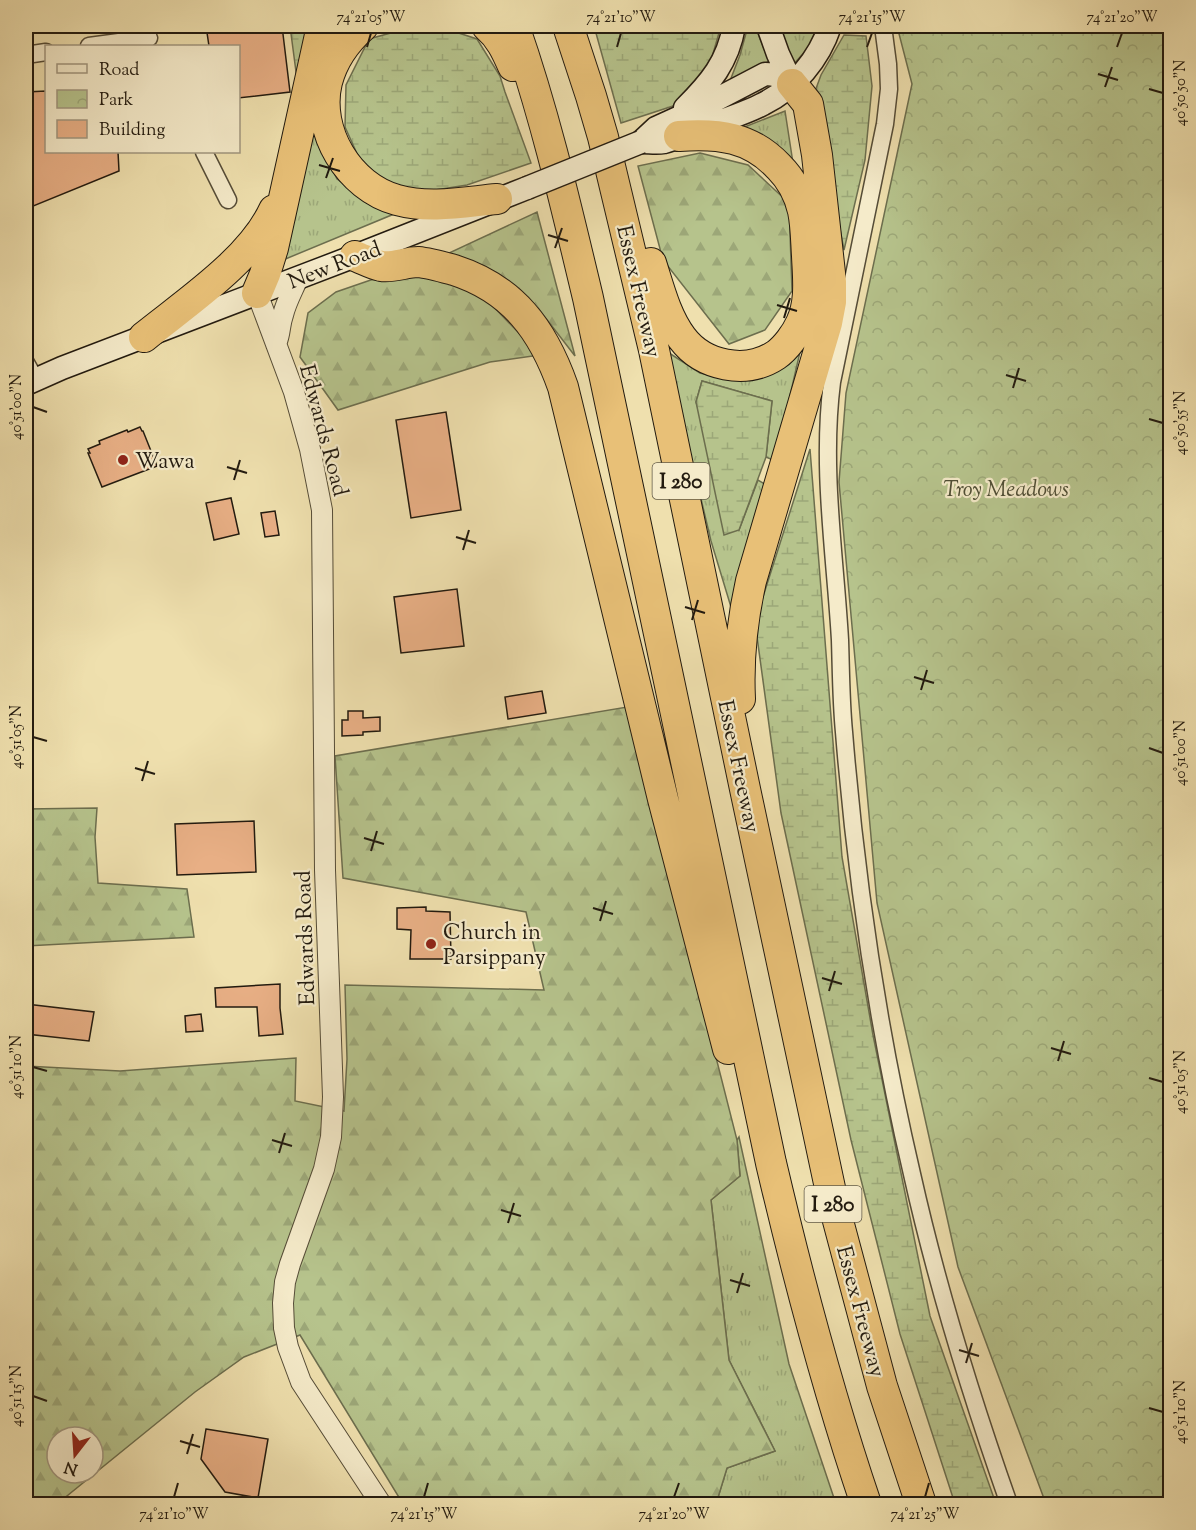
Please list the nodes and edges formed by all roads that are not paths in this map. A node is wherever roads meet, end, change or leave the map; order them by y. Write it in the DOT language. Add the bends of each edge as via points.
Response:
graph roads {
  1 [pos="322,26"];
  2 [pos="363,26"];
  3 [pos="488,26"];
  4 [pos="514,26"];
  5 [pos="568,26"];
  6 [pos="734,26"];
  7 [pos="768,26"];
  8 [pos="831,29"];
  9 [pos="882,29"];
  10 [pos="149,37"];
  11 [pos="96,45"];
  12 [pos="45,52"];
  13 [pos="26,55"];
  14 [pos="792,84"];
  15 [pos="533,86"];
  16 [pos="591,96"];
  17 [pos="677,128"];
  18 [pos="204,153"];
  19 [pos="290,168"];
  20 [pos="497,199"];
  21 [pos="228,200"];
  22 [pos="805,227"];
  23 [pos="354,256"];
  24 [pos="298,278"];
  25 [pos="258,293"];
  26 [pos="144,337"];
  27 [pos="276,344"];
  28 [pos="29,375"];
  29 [pos="745,789"];
  30 [pos="771,1163"];
  31 [pos="381,1504"];
  32 [pos="866,1504"];
  33 [pos="921,1504"];
  34 [pos="1009,1504"];
  1 -- 19 [label="highway"];
  2 -- 20 [label="highway" via="343,46 327,83 325,99 332,140 348,168 377,192 404,202 435,206"];
  3 -- 15 [label="highway" via="505,48 516,73"];
  4 -- 15 [label="highway, I 280"];
  5 -- 16 [label="highway, Essex Freeway / I 280"];
  6 -- 17 [label="main road" via="728,51 716,74"];
  7 -- 14 [label="main road"];
  8 -- 14 [label="main road, New Road" via="814,59"];
  9 -- 34 [label="street" via="888,64 885,123 828,414 828,478 843,728 863,905 907,1154 955,1336"];
  10 -- 11 [label="street"];
  12 -- 13 [label="street"];
  14 -- 17 [label="main road, New Road" via="758,107"];
  14 -- 22 [label="highway" via="802,157"];
  14 -- 29 [label="highway" via="808,104 825,220 831,302 744,612 739,675"];
  15 -- 30 [label="highway, I 280" via="588,298"];
  16 -- 22 [label="highway" via="605,105 672,322 687,344 705,359 750,365 777,354 790,340 802,322 807,304"];
  16 -- 29 [label="highway, Essex Freeway / I 280" via="654,350"];
  17 -- 20 [label="main road, New Road, bridge" via="663,142 641,142"];
  17 -- 22 [label="highway" via="730,138 766,154 796,192"];
  18 -- 21 [label="street"];
  19 -- 25 [label="highway" via="273,248"];
  19 -- 26 [label="highway" via="271,216 252,244 212,283"];
  20 -- 23 [label="main road, New Road"];
  23 -- 24 [label="main road, New Road"];
  23 -- 30 [label="highway" via="382,266 417,262 446,268 490,286 530,321 555,364 754,1149"];
  24 -- 25 [label="main road, New Road"];
  24 -- 27 [label="street, Edwards Road"];
  25 -- 26 [label="main road, New Road"];
  25 -- 27 [label="street, Edwards Road"];
  26 -- 28 [label="main road, New Road"];
  27 -- 31 [label="street, Edwards Road" via="308,441 322,510 325,870 333,1097 324,1169 285,1282 285,1328 301,1382"];
  29 -- 33 [label="highway, Essex Freeway / I 280" via="833,1202 882,1386"];
  30 -- 32 [label="highway, I 280" via="813,1332"];
}
